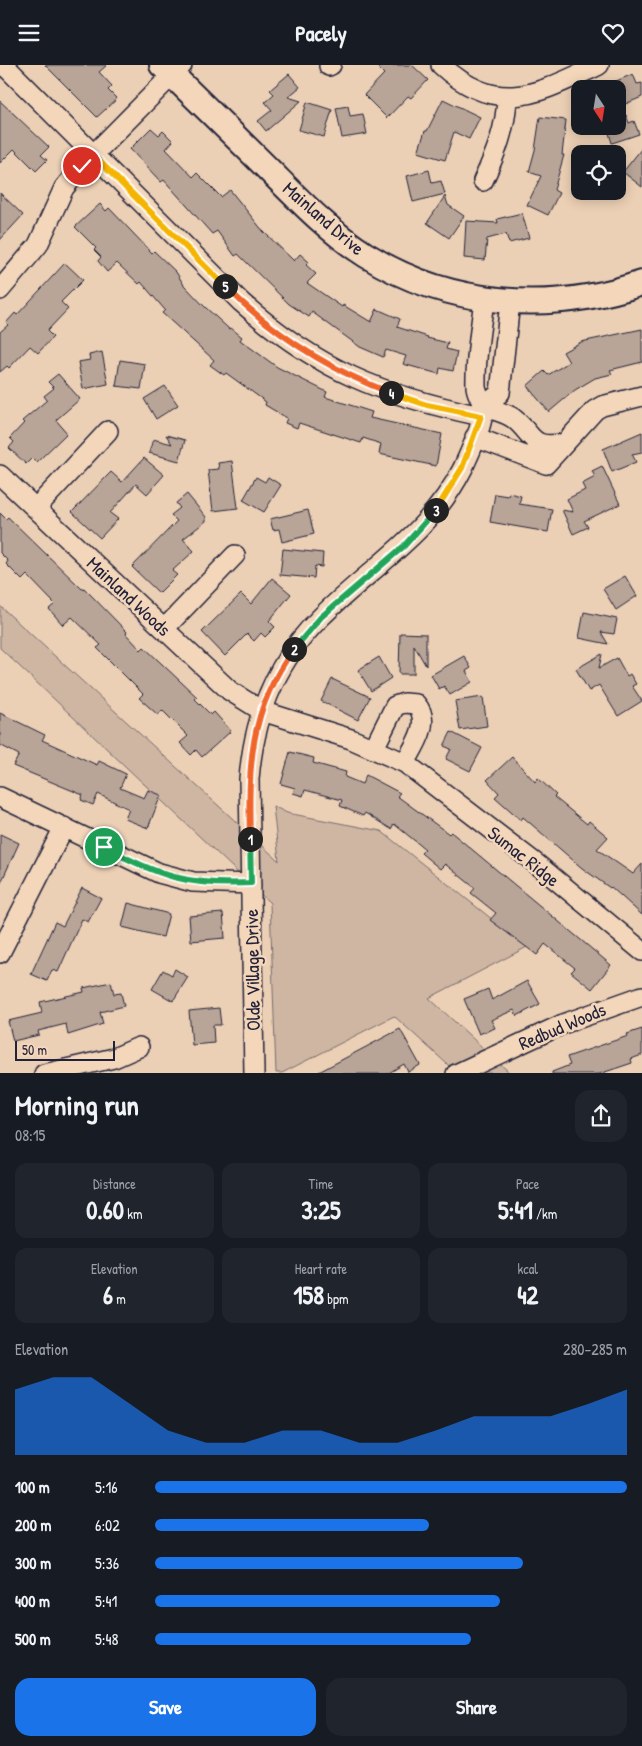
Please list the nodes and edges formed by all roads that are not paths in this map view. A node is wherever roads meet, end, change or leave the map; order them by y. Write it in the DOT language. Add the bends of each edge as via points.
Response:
graph roads {
  1 [pos="4,65"];
  2 [pos="441,65"];
  3 [pos="599,65"];
  4 [pos="172,69"];
  5 [pos="507,97"];
  6 [pos="93,155"];
  7 [pos="483,181"];
  8 [pos="642,283"];
  9 [pos="0,290"];
  10 [pos="484,299"];
  11 [pos="510,302"];
  12 [pos="642,396"];
  13 [pos="482,412"];
  14 [pos="108,431"];
  15 [pos="526,434"];
  16 [pos="475,437"];
  17 [pos="564,443"];
  18 [pos="514,452"];
  19 [pos="0,475"];
  20 [pos="36,508"];
  21 [pos="235,555"];
  22 [pos="164,629"];
  23 [pos="262,711"];
  24 [pos="374,748"];
  25 [pos="405,763"];
  26 [pos="0,797"];
  27 [pos="64,827"];
  28 [pos="251,883"];
  29 [pos="642,951"];
  30 [pos="0,953"];
  31 [pos="642,996"];
  32 [pos="138,1047"];
  33 [pos="44,1073"];
  34 [pos="254,1073"];
  35 [pos="456,1073"];
  1 -- 6 [label="street"];
  2 -- 5 [label="street" via="474,88"];
  3 -- 5 [label="street" via="548,89"];
  4 -- 6 [label="street"];
  4 -- 10 [label="main road, Mainland Drive" via="320,221 365,255 428,286"];
  5 -- 7 [label="street" via="505,125"];
  6 -- 9 [label="street" via="64,188 38,245"];
  6 -- 13 [label="street" via="241,302 296,346 346,375 404,398"];
  8 -- 11 [label="main road, Mainland Drive" via="612,294 578,300"];
  10 -- 11 [label="main road, Mainland Drive"];
  10 -- 13 [label="street" via="476,387"];
  11 -- 13 [label="street, Olde Village Drive" via="500,393"];
  12 -- 17 [label="street" via="595,410"];
  13 -- 15 [label="street" via="504,413"];
  13 -- 16 [label="street, Olde Village Drive"];
  14 -- 20 [label="street"];
  15 -- 17 [label="street" via="543,444"];
  15 -- 18 [label="street"];
  16 -- 18 [label="street"];
  16 -- 23 [label="street, Olde Village Drive" via="462,468 441,503 404,546 304,635 276,677"];
  17 -- 18 [label="street" via="546,464"];
  19 -- 20 [label="street, Mainland Woods"];
  20 -- 22 [label="street, Mainland Woods"];
  21 -- 22 [label="street"];
  22 -- 23 [label="street, Mainland Woods" via="230,691"];
  23 -- 24 [label="street, Sumac Ridge"];
  23 -- 28 [label="street, Olde Village Drive" via="251,749 249,779"];
  24 -- 25 [label="street, Sumac Ridge"];
  24 -- 25 [label="street" via="395,706 416,704 423,712 423,723"];
  25 -- 29 [label="street, Sumac Ridge" via="538,865"];
  26 -- 27 [label="street"];
  27 -- 28 [label="street" via="143,867 176,879"];
  27 -- 30 [label="street"];
  28 -- 34 [label="street, Olde Village Drive"];
  31 -- 35 [label="street, Redbud Woods" via="563,1023"];
  32 -- 33 [label="street" via="114,1058"];
}
